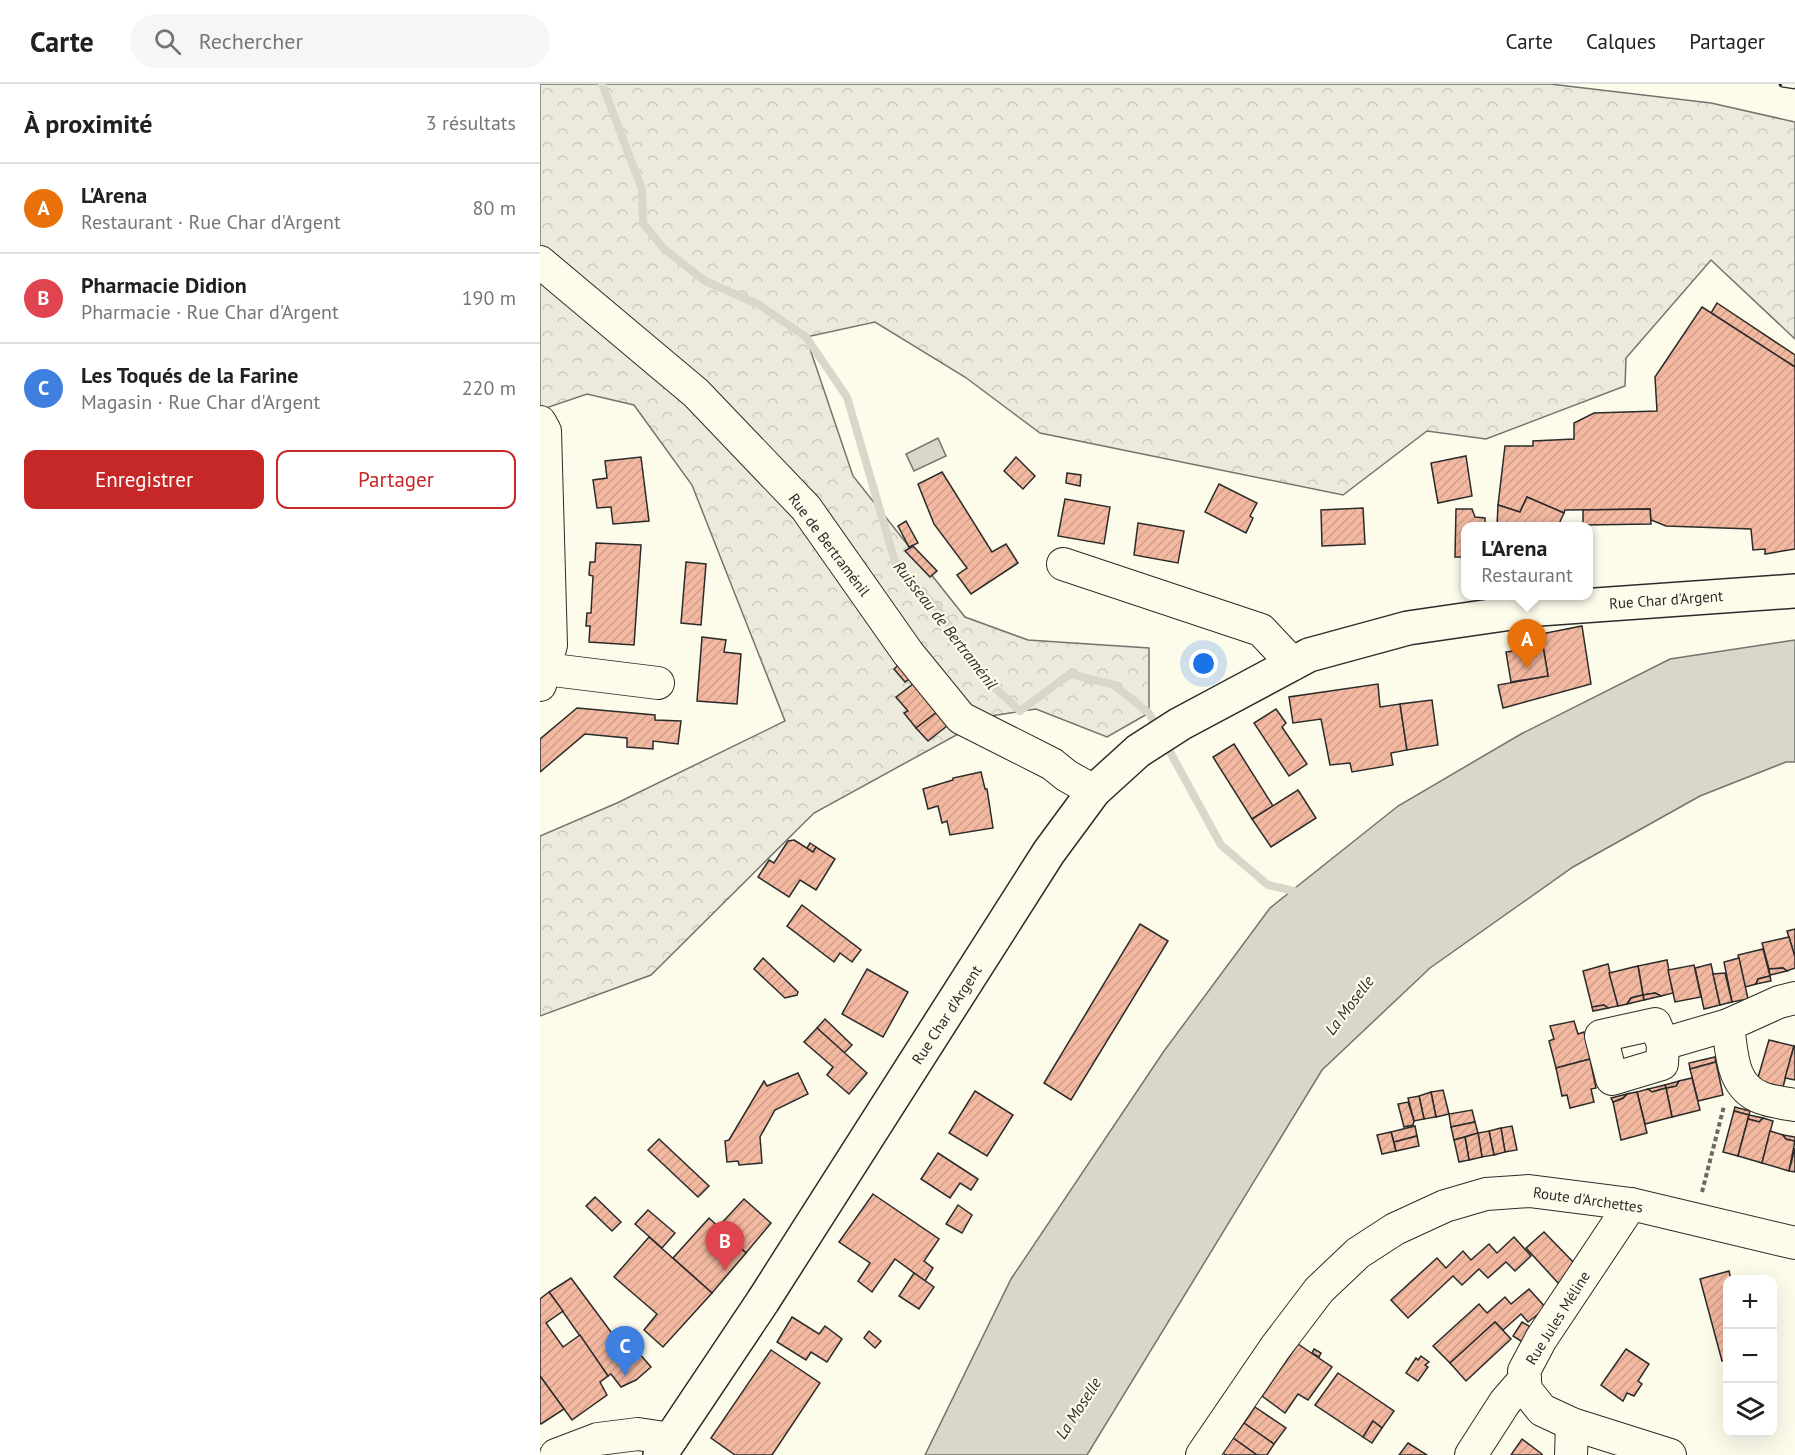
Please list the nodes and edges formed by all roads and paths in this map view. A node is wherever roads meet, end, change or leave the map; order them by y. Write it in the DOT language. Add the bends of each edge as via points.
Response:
graph roads {
  1 [pos="540,262"];
  2 [pos="540,422"];
  3 [pos="1063,564"];
  4 [pos="1795,591"];
  5 [pos="1293,664"];
  6 [pos="542,677"];
  7 [pos="658,683"];
  8 [pos="1094,791"];
  9 [pos="1795,998"];
  10 [pos="1728,1025"];
  11 [pos="1663,1044"];
  12 [pos="1741,1084"];
  13 [pos="1795,1105"];
  14 [pos="1631,1204"];
  15 [pos="1695,1220"];
  16 [pos="1795,1243"];
  17 [pos="1525,1380"];
  18 [pos="1572,1424"];
  19 [pos="665,1447"];
  20 [pos="556,1455"];
  21 [pos="1202,1455"];
  22 [pos="1471,1455"];
  23 [pos="1571,1455"];
  24 [pos="1670,1455"];
  1 -- 8 [label="street, Rue de Bertraménil" via="696,393 806,508 908,653 961,718 1052,764"];
  2 -- 6 [label="street" via="545,430 551,645"];
  3 -- 5 [label="street" via="1261,630"];
  4 -- 5 [label="main road, Rue Char d'Argent" via="1539,609 1465,619 1408,628 1309,655"];
  5 -- 8 [label="main road, Rue Char d'Argent" via="1179,724 1138,752"];
  6 -- 7 [label="street"];
  8 -- 19 [label="main road, Rue Char d'Argent" via="1049,852 763,1301"];
  9 -- 10 [label="street"];
  10 -- 11 [label="street"];
  10 -- 12 [label="street" via="1733,1063"];
  12 -- 13 [label="street" via="1761,1098"];
  12 -- 15 [label="path" via="1725,1104"];
  14 -- 15 [label="street, Route d'Archettes"];
  14 -- 17 [label="street, Rue Jules Méline" via="1542,1339 1524,1371"];
  14 -- 21 [label="street, Route d'Archettes" via="1529,1191 1486,1194 1445,1206 1395,1229 1358,1253 1318,1290"];
  15 -- 16 [label="street, Route d'Archettes"];
  17 -- 18 [label="street, Rue Jules Méline" via="1526,1390 1542,1410"];
  17 -- 22 [label="street" via="1505,1402"];
  18 -- 23 [label="street"];
  18 -- 24 [label="street, Rue Jules Méline"];
  19 -- 20 [label="street, Rue Char d'Argent" via="638,1434 597,1439"];
}
